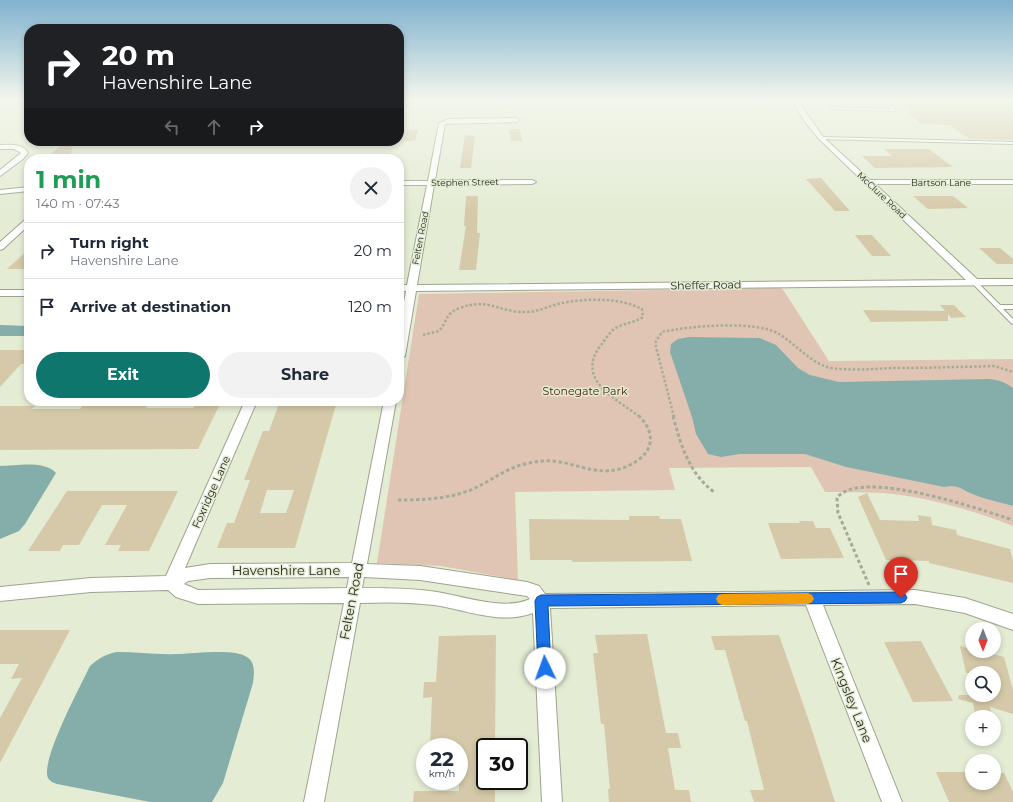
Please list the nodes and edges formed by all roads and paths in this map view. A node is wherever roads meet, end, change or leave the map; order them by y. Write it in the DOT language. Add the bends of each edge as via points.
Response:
graph roads {
  1 [pos="439,138"];
  2 [pos="821,138"];
  3 [pos="837,138"];
  4 [pos="1013,143"];
  5 [pos="0,147"];
  6 [pos="24,154"];
  7 [pos="24,154"];
  8 [pos="0,174"];
  9 [pos="532,182"];
  10 [pos="869,182"];
  11 [pos="1013,182"];
  12 [pos="404,183"];
  13 [pos="431,183"];
  14 [pos="24,190"];
  15 [pos="0,192"];
  16 [pos="24,225"];
  17 [pos="0,247"];
  18 [pos="1013,282"];
  19 [pos="975,283"];
  20 [pos="404,288"];
  21 [pos="410,288"];
  22 [pos="24,292"];
  23 [pos="0,293"];
  24 [pos="999,307"];
  25 [pos="1013,307"];
  26 [pos="1013,322"];
  27 [pos="404,325"];
  28 [pos="423,335"];
  29 [pos="1013,372"];
  30 [pos="249,406"];
  31 [pos="389,406"];
  32 [pos="714,492"];
  33 [pos="398,500"];
  34 [pos="1013,520"];
  35 [pos="357,570"];
  36 [pos="171,583"];
  37 [pos="0,594"];
  38 [pos="352,596"];
  39 [pos="875,598"];
  40 [pos="812,599"];
  41 [pos="541,601"];
  42 [pos="1013,622"];
  43 [pos="314,802"];
  44 [pos="552,802"];
  45 [pos="892,802"];
  1 -- 13 [label="street, Felten Road"];
  2 -- 10 [label="street, McClure Road"];
  3 -- 4 [label="lane"];
  5 -- 7 [label="street" via="15,147 24,151"];
  6 -- 8 [label="street"];
  9 -- 13 [label="street, Stephen Street"];
  10 -- 11 [label="street, Bartson Lane"];
  10 -- 19 [label="street, McClure Road"];
  12 -- 13 [label="street, Stephen Street"];
  13 -- 21 [label="street, Felten Road"];
  14 -- 15 [label="street"];
  16 -- 17 [label="street"];
  18 -- 19 [label="street, Sheffer Road"];
  19 -- 21 [label="street, Sheffer Road"];
  19 -- 24 [label="lane"];
  20 -- 21 [label="street, Sheffer Road"];
  21 -- 27 [label="street, Felten Road"];
  22 -- 23 [label="street"];
  24 -- 25 [label="lane"];
  24 -- 26 [label="lane"];
  28 -- 33 [label="path" via="442,330 450,312 476,304 493,305 520,312 564,303 636,304 642,309 643,317 617,326 611,331 596,350 592,364 596,381 602,389 644,420 651,435 650,445 636,462 612,470 596,471 547,461 531,463 513,467 482,485 450,496"];
  29 -- 32 [label="path" via="994,366 831,368 817,362 778,333 753,326 682,327 662,332 655,343 656,350 681,446 697,476"];
  30 -- 36 [label="street, Foxridge Lane"];
  31 -- 35 [label="street, Felten Road"];
  34 -- 39 [label="path" via="903,490 844,490 837,498 838,512"];
  35 -- 36 [label="street, Havenshire Lane" via="198,572 185,575"];
  35 -- 38 [label="street, Felten Road"];
  35 -- 41 [label="street, Havenshire Lane" via="420,573 527,589 533,591"];
  36 -- 37 [label="street, Havenshire Lane" via="91,585"];
  36 -- 38 [label="street" via="182,592 198,597"];
  38 -- 41 [label="street" via="429,597 502,611 529,608"];
  38 -- 43 [label="street, Felten Road"];
  39 -- 40 [label="street"];
  39 -- 42 [label="street" via="948,601"];
  40 -- 41 [label="street"];
  40 -- 45 [label="street, Kingsley Lane"];
  41 -- 44 [label="street"];
}
